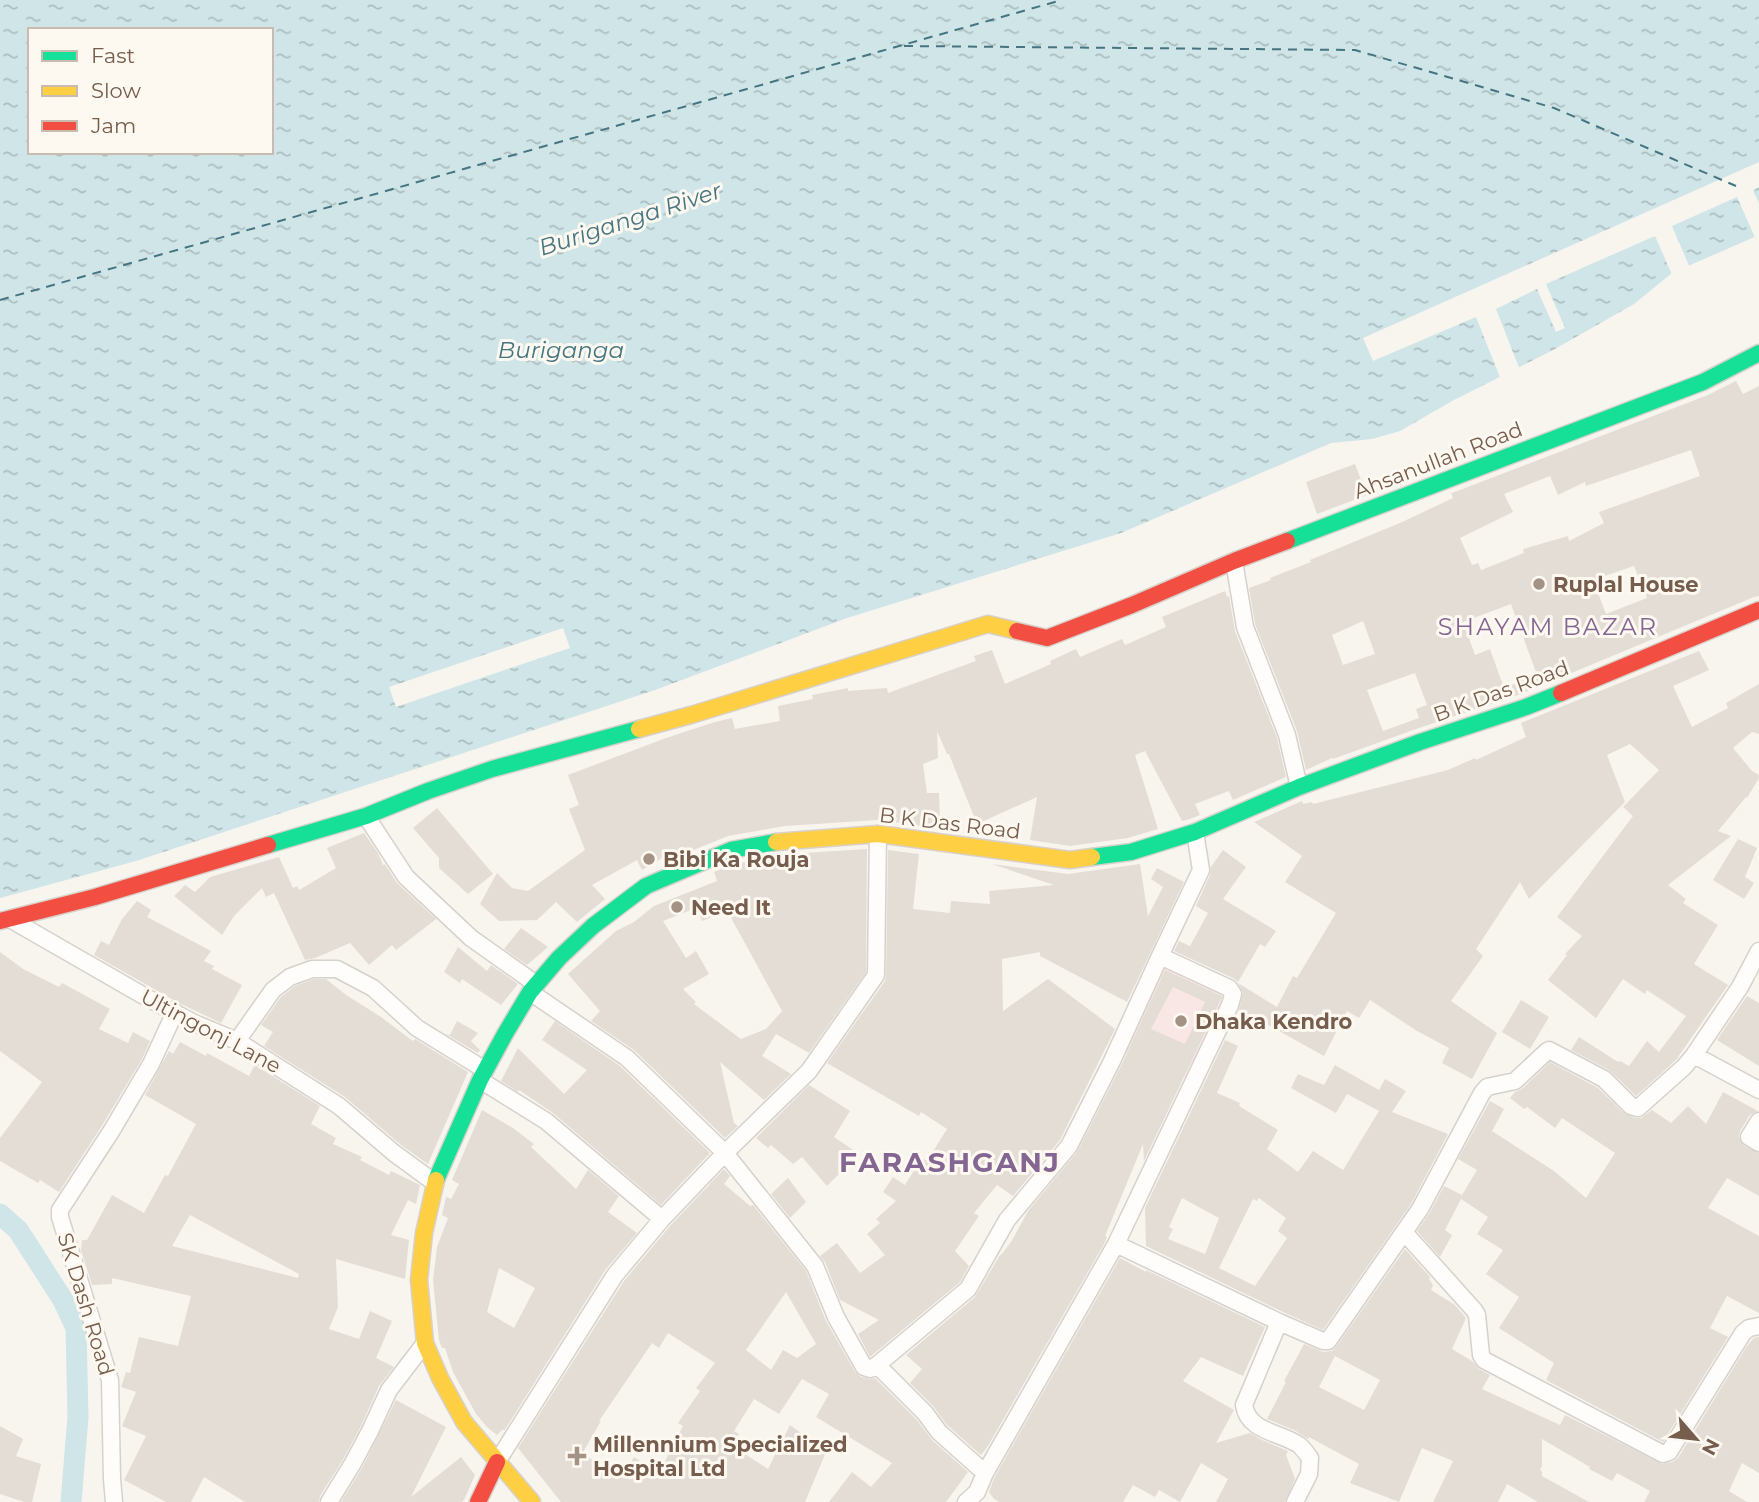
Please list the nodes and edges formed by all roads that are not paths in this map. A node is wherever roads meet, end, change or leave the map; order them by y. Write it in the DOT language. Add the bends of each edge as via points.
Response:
graph roads {
  1 [pos="1759,354"];
  2 [pos="1234,561"];
  3 [pos="1759,610"];
  4 [pos="1298,787"];
  5 [pos="366,816"];
  6 [pos="1195,832"];
  7 [pos="878,834"];
  8 [pos="5,920"];
  9 [pos="1759,951"];
  10 [pos="1160,956"];
  11 [pos="533,988"];
  12 [pos="175,1012"];
  13 [pos="237,1041"];
  14 [pos="1694,1055"];
  15 [pos="483,1075"];
  16 [pos="1759,1090"];
  17 [pos="1759,1121"];
  18 [pos="1759,1143"];
  19 [pos="725,1153"];
  20 [pos="435,1183"];
  21 [pos="662,1219"];
  22 [pos="1404,1232"];
  23 [pos="1116,1244"];
  24 [pos="1279,1322"];
  25 [pos="1759,1326"];
  26 [pos="425,1343"];
  27 [pos="877,1365"];
  28 [pos="497,1462"];
  29 [pos="985,1473"];
  30 [pos="972,1497"];
  31 [pos="114,1502"];
  32 [pos="329,1502"];
  33 [pos="478,1502"];
  34 [pos="532,1502"];
  35 [pos="990,1502"];
  36 [pos="1295,1502"];
  1 -- 2 [label="street, Ahsanullah Road" via="1703,382"];
  2 -- 4 [label="street" via="1245,627 1287,736"];
  2 -- 5 [label="street, Ahsanullah Road" via="1048,638 988,624 691,716 492,769"];
  3 -- 4 [label="street, B K Das Road" via="1525,707"];
  4 -- 6 [label="street, B K Das Road"];
  5 -- 8 [label="street, Ahsanullah Road"];
  5 -- 11 [label="street" via="406,877"];
  6 -- 7 [label="street, B K Das Road" via="1131,852 1070,860"];
  6 -- 10 [label="street" via="1201,870"];
  7 -- 11 [label="street, B K Das Road" via="786,840 731,850 646,886 593,926"];
  7 -- 19 [label="street" via="876,975 809,1071"];
  8 -- 12 [label="street, Ultingonj Lane"];
  9 -- 14 [label="street"];
  10 -- 23 [label="street" via="1233,994"];
  10 -- 27 [label="street" via="1069,1146 1007,1220 968,1289"];
  11 -- 15 [label="street, B K Das Road"];
  11 -- 19 [label="street" via="627,1058"];
  12 -- 13 [label="street, Ultingonj Lane"];
  12 -- 31 [label="street, SK Dash Road" via="151,1064 60,1210 110,1380"];
  13 -- 15 [label="street" via="273,990 290,977 312,969 337,969 373,988 417,1028"];
  13 -- 20 [label="street, Ultingonj Lane" via="340,1106"];
  14 -- 16 [label="street"];
  14 -- 22 [label="street" via="1638,1108 1631,1107 1604,1079 1549,1050 1515,1081 1487,1087"];
  15 -- 20 [label="street, B K Das Road"];
  15 -- 21 [label="street" via="546,1121"];
  17 -- 18 [label="street" via="1749,1137"];
  19 -- 21 [label="street"];
  19 -- 27 [label="street" via="815,1266 864,1367"];
  20 -- 26 [label="street, B K Das Road" via="419,1280"];
  21 -- 28 [label="street" via="615,1275"];
  22 -- 24 [label="street" via="1328,1341"];
  22 -- 25 [label="street" via="1474,1310 1484,1360 1663,1454 1669,1452 1743,1333"];
  23 -- 24 [label="street"];
  23 -- 29 [label="street"];
  24 -- 36 [label="street" via="1244,1405 1252,1423 1300,1446 1310,1458 1309,1474"];
  26 -- 28 [label="street, B K Das Road" via="464,1423"];
  26 -- 32 [label="street" via="388,1390"];
  27 -- 29 [label="street" via="939,1432"];
  28 -- 33 [label="street"];
  28 -- 34 [label="street, B K Das Road"];
  29 -- 30 [label="street"];
  30 -- 35 [label="street"];
}
